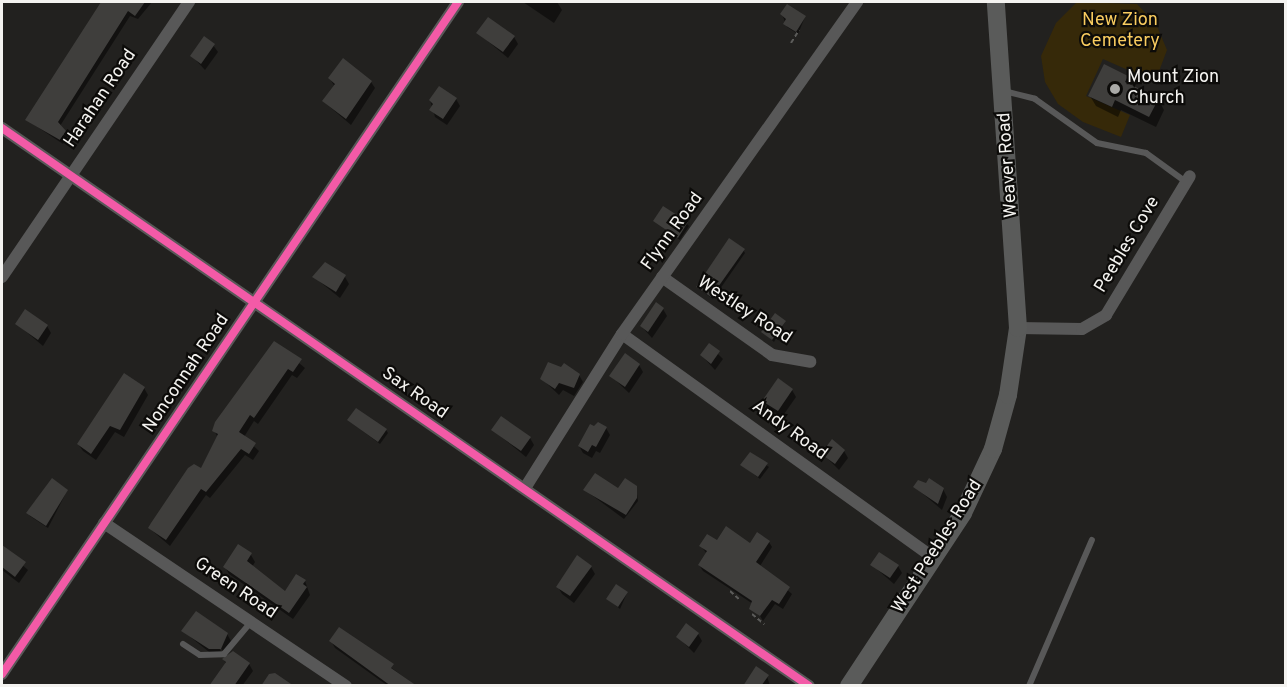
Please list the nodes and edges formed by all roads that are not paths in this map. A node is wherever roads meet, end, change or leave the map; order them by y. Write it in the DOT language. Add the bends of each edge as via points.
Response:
graph roads {
  1 [pos="189,2"];
  2 [pos="458,2"];
  3 [pos="857,2"];
  4 [pos="996,2"];
  5 [pos="1004,90"];
  6 [pos="2,128"];
  7 [pos="71,176"];
  8 [pos="1188,179"];
  9 [pos="2,277"];
  10 [pos="662,278"];
  11 [pos="254,300"];
  12 [pos="1018,328"];
  13 [pos="622,334"];
  14 [pos="810,362"];
  15 [pos="525,488"];
  16 [pos="104,523"];
  17 [pos="1092,540"];
  18 [pos="935,559"];
  19 [pos="251,621"];
  20 [pos="183,644"];
  21 [pos="2,674"];
  22 [pos="346,686"];
  23 [pos="809,686"];
  24 [pos="849,686"];
  25 [pos="1029,686"];
  1 -- 7 [label="street, Harahan Road"];
  2 -- 11 [label="street, Nonconnah Road"];
  3 -- 10 [label="street, Flynn Road"];
  4 -- 5 [label="main road, Weaver Road"];
  5 -- 8 [label="lane" via="1035,99 1097,144 1146,153"];
  5 -- 12 [label="main road, Weaver Road"];
  6 -- 7 [label="street, Sax Road"];
  7 -- 9 [label="street, Harahan Road"];
  7 -- 11 [label="street, Sax Road"];
  8 -- 12 [label="street, Peebles Cove" via="1106,315 1082,329"];
  10 -- 13 [label="street, Flynn Road"];
  10 -- 14 [label="street, Westley Road" via="772,355"];
  11 -- 15 [label="street, Sax Road"];
  11 -- 16 [label="street, Nonconnah Road"];
  12 -- 18 [label="main road, West Peebles Road" via="1008,395 993,449 968,504"];
  13 -- 15 [label="street, Flynn Road"];
  13 -- 18 [label="street, Andy Road"];
  15 -- 23 [label="street, Sax Road"];
  16 -- 19 [label="street, Green Road"];
  16 -- 21 [label="street, Nonconnah Road"];
  17 -- 25 [label="lane"];
  18 -- 24 [label="main road, West Peebles Road"];
  19 -- 20 [label="lane" via="224,654 200,655"];
  19 -- 22 [label="street, Green Road"];
}
